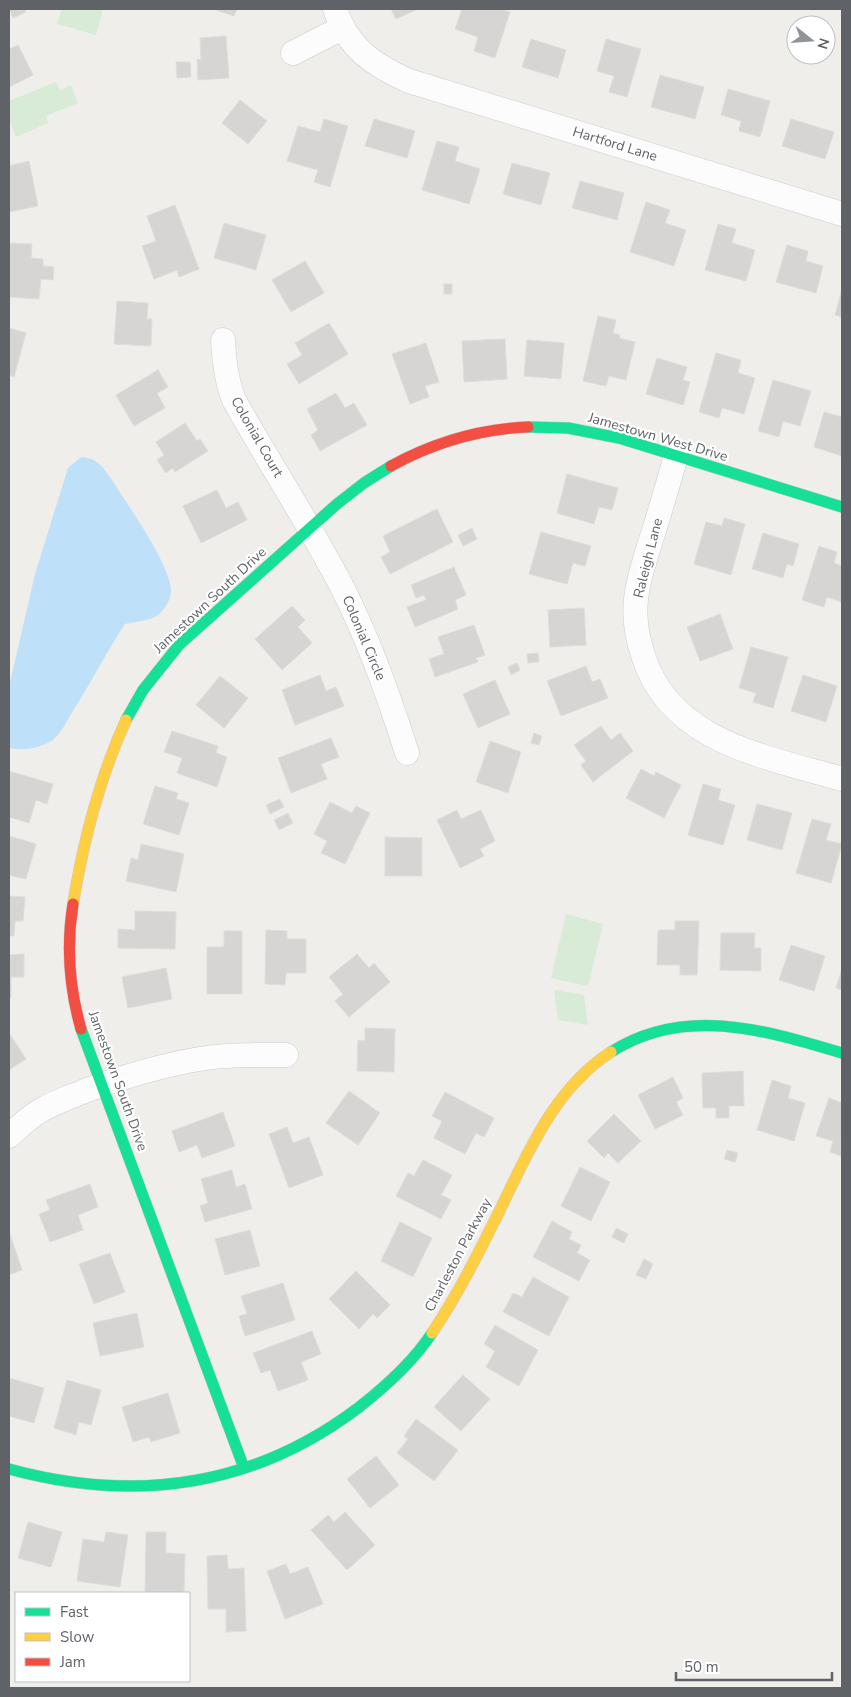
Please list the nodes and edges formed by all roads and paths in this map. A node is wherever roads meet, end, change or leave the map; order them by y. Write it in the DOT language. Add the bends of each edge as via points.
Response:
graph roads {
  1 [pos="338,18"];
  2 [pos="293,53"];
  3 [pos="842,214"];
  4 [pos="223,340"];
  5 [pos="676,456"];
  6 [pos="842,507"];
  7 [pos="309,528"];
  8 [pos="407,753"];
  9 [pos="842,779"];
  10 [pos="842,1053"];
  11 [pos="286,1055"];
  12 [pos="102,1085"];
  13 [pos="9,1136"];
  14 [pos="244,1468"];
  15 [pos="9,1469"];
  1 -- 2 [label="street"];
  1 -- 3 [label="street, Hartford Lane" via="360,52 409,81"];
  4 -- 7 [label="street, Colonial Court" via="225,370 234,400"];
  5 -- 6 [label="street, Jamestown West Drive"];
  5 -- 7 [label="street, Jamestown West Drive" via="620,438 570,428 511,428 450,441 393,465"];
  5 -- 9 [label="street, Raleigh Lane" via="636,600 638,634 649,672 668,701 704,732 750,752"];
  7 -- 8 [label="street, Colonial Circle" via="356,616 379,669"];
  7 -- 12 [label="street, Jamestown South Drive" via="178,645 140,695 116,745 80,862 70,920 70,972 76,1010"];
  10 -- 14 [label="street, Charleston Parkway" via="765,1030 712,1024 678,1027 652,1034 611,1052 572,1084 545,1120 450,1306 408,1363 372,1398 321,1433 295,1448"];
  11 -- 12 [label="street" via="207,1058 175,1063"];
  12 -- 13 [label="street" via="45,1108"];
  12 -- 14 [label="street, Jamestown South Drive"];
  14 -- 15 [label="street, Charleston Parkway" via="195,1482 133,1487 75,1484"];
}
